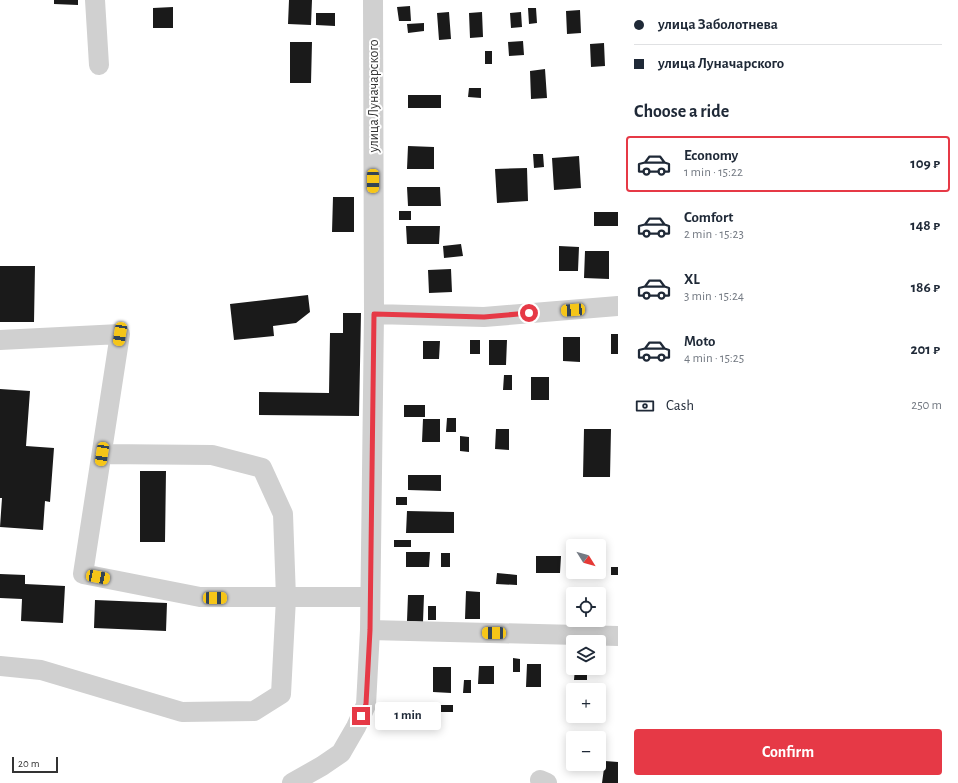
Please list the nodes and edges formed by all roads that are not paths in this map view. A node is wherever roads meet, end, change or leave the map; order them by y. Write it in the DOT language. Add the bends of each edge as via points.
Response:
graph roads {
  1 [pos="95,0"];
  2 [pos="373,0"];
  3 [pos="99,66"];
  4 [pos="618,306"];
  5 [pos="374,314"];
  6 [pos="0,340"];
  7 [pos="102,454"];
  8 [pos="370,597"];
  9 [pos="286,598"];
  10 [pos="370,630"];
  11 [pos="618,636"];
  12 [pos="0,666"];
  13 [pos="292,783"];
  1 -- 3 [label="street"];
  2 -- 5 [label="street, улица Луначарского"];
  4 -- 5 [label="street" via="484,317"];
  5 -- 8 [label="street, улица Луначарского"];
  6 -- 7 [label="street" via="120,334"];
  7 -- 9 [label="street" via="212,455 262,468 283,514"];
  7 -- 9 [label="street" via="83,574 200,598"];
  8 -- 9 [label="street"];
  8 -- 10 [label="street, улица Луначарского"];
  9 -- 12 [label="street" via="281,694 254,711 182,712 41,670"];
  10 -- 11 [label="street"];
  10 -- 13 [label="street, улица Луначарского" via="366,704 356,727 341,753"];
}
